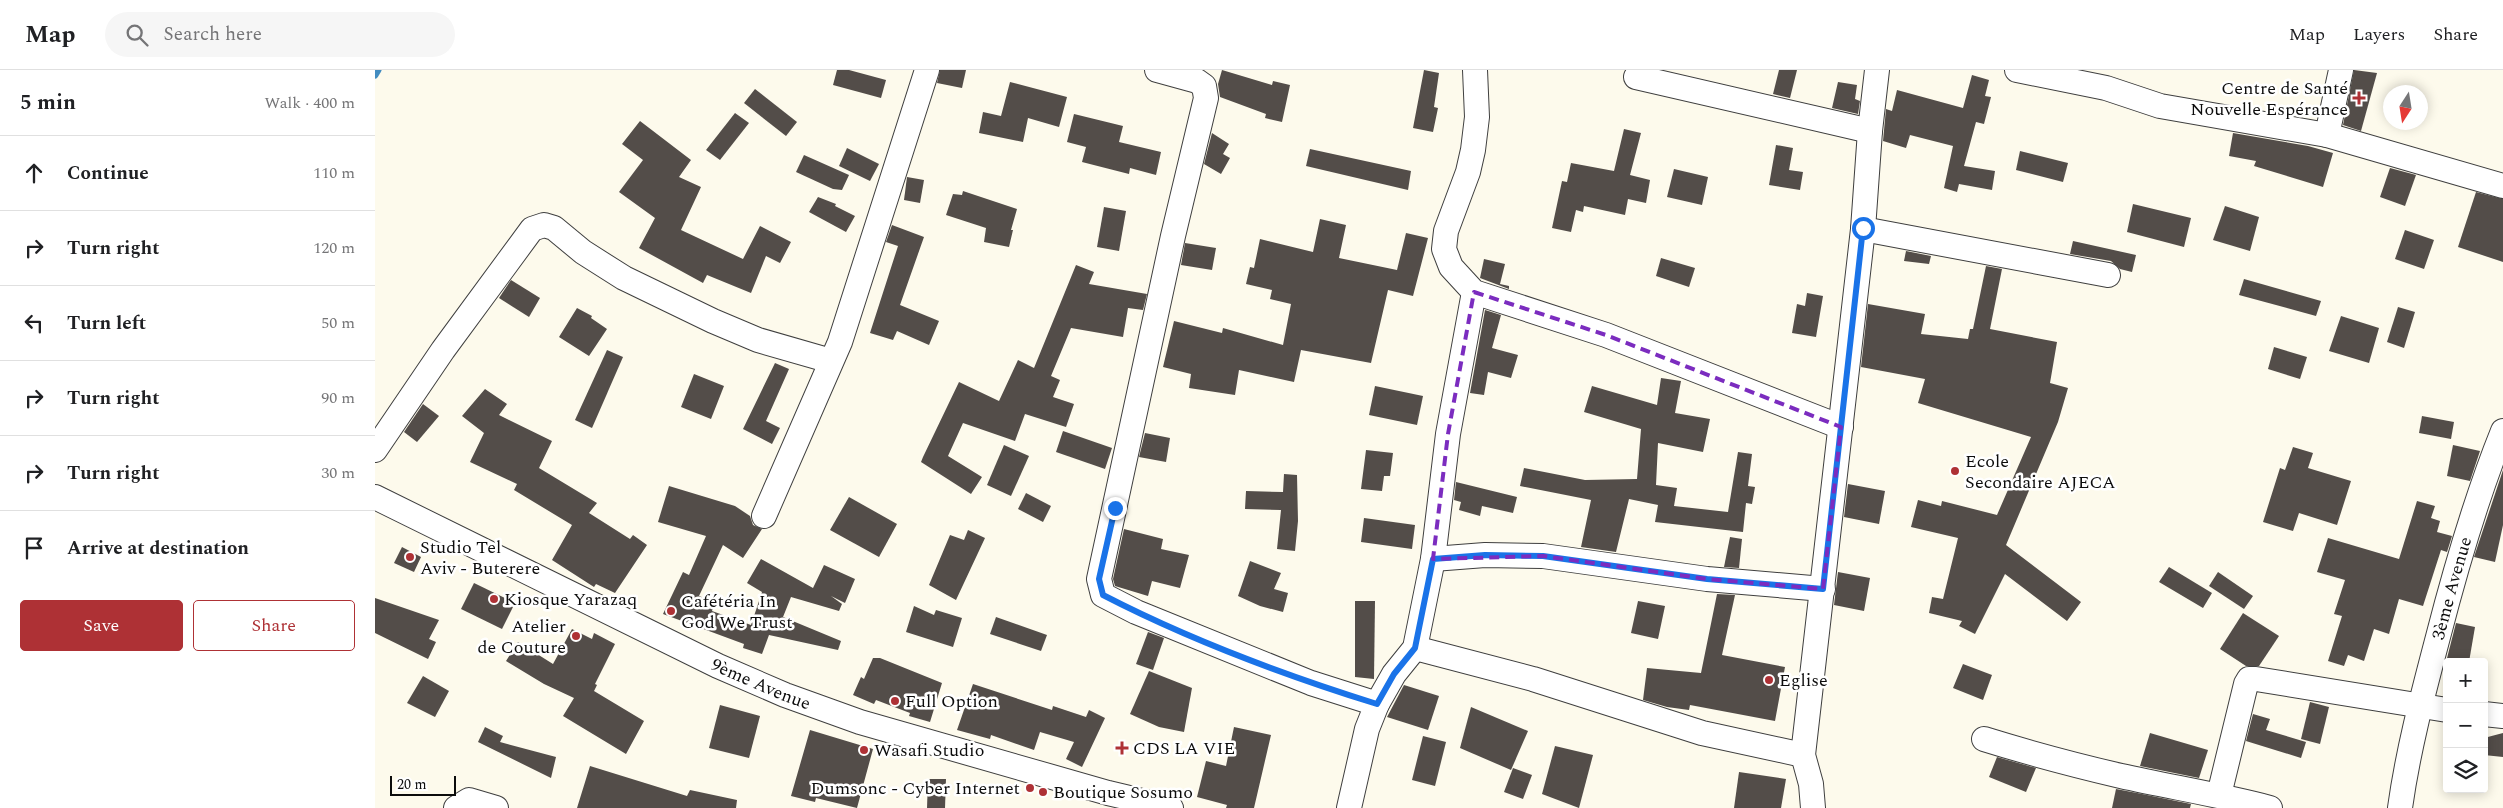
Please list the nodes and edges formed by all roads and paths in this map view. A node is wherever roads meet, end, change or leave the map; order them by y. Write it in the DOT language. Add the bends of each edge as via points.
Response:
graph roads {
  1 [pos="927,70"];
  2 [pos="1157,70"];
  3 [pos="1475,70"];
  4 [pos="1877,70"];
  5 [pos="2017,70"];
  6 [pos="2341,70"];
  7 [pos="1636,78"];
  8 [pos="1869,132"];
  9 [pos="2327,135"];
  10 [pos="2503,186"];
  11 [pos="1863,228"];
  12 [pos="2108,275"];
  13 [pos="1474,292"];
  14 [pos="831,361"];
  15 [pos="1841,427"];
  16 [pos="2503,431"];
  17 [pos="375,450"];
  18 [pos="375,497"];
  19 [pos="765,516"];
  20 [pos="1433,559"];
  21 [pos="1823,589"];
  22 [pos="1415,648"];
  23 [pos="1377,704"];
  24 [pos="2419,707"];
  25 [pos="2443,710"];
  26 [pos="2488,714"];
  27 [pos="2503,716"];
  28 [pos="1984,739"];
  29 [pos="1803,754"];
  30 [pos="2219,795"];
  31 [pos="1106,801"];
  32 [pos="456,808"];
  33 [pos="496,808"];
  34 [pos="1171,808"];
  35 [pos="1349,808"];
  36 [pos="1813,808"];
  37 [pos="2270,808"];
  38 [pos="2400,808"];
  1 -- 14 [label="street" via="840,342"];
  2 -- 23 [label="street" via="1197,81 1204,86 1206,98 1173,236 1099,579 1100,588 1103,595 1136,612 1311,683"];
  3 -- 13 [label="street" via="1477,117 1473,150 1445,231 1444,249 1451,267"];
  4 -- 8 [label="street"];
  5 -- 9 [label="street" via="2106,88 2160,106"];
  6 -- 9 [label="street"];
  7 -- 8 [label="street"];
  8 -- 11 [label="street"];
  9 -- 10 [label="street"];
  11 -- 12 [label="street"];
  11 -- 15 [label="street"];
  13 -- 15 [label="street" via="1606,335"];
  13 -- 20 [label="street" via="1447,434"];
  14 -- 17 [label="street" via="758,340 713,321 624,278 583,252 554,228 544,225 532,230 443,350"];
  14 -- 19 [label="street"];
  15 -- 21 [label="street"];
  16 -- 24 [label="street, 3ème Avenue" via="2461,550"];
  18 -- 31 [label="street, 9ème Avenue" via="701,658 785,695"];
  20 -- 21 [label="street" via="1485,555 1543,556 1707,579"];
  20 -- 22 [label="street"];
  21 -- 29 [label="street"];
  22 -- 23 [label="street" via="1394,674"];
  22 -- 29 [label="street" via="1533,679 1702,733"];
  23 -- 35 [label="street" via="1367,729"];
  24 -- 25 [label="street"];
  24 -- 30 [label="street" via="2249,679 2245,684"];
  24 -- 38 [label="street, 3ème Avenue"];
  26 -- 27 [label="street"];
  28 -- 30 [label="street" via="2038,756"];
  29 -- 36 [label="street"];
  30 -- 37 [label="street"];
  31 -- 34 [label="street, 9ème Avenue"];
  32 -- 33 [label="street" via="469,800"];
}
